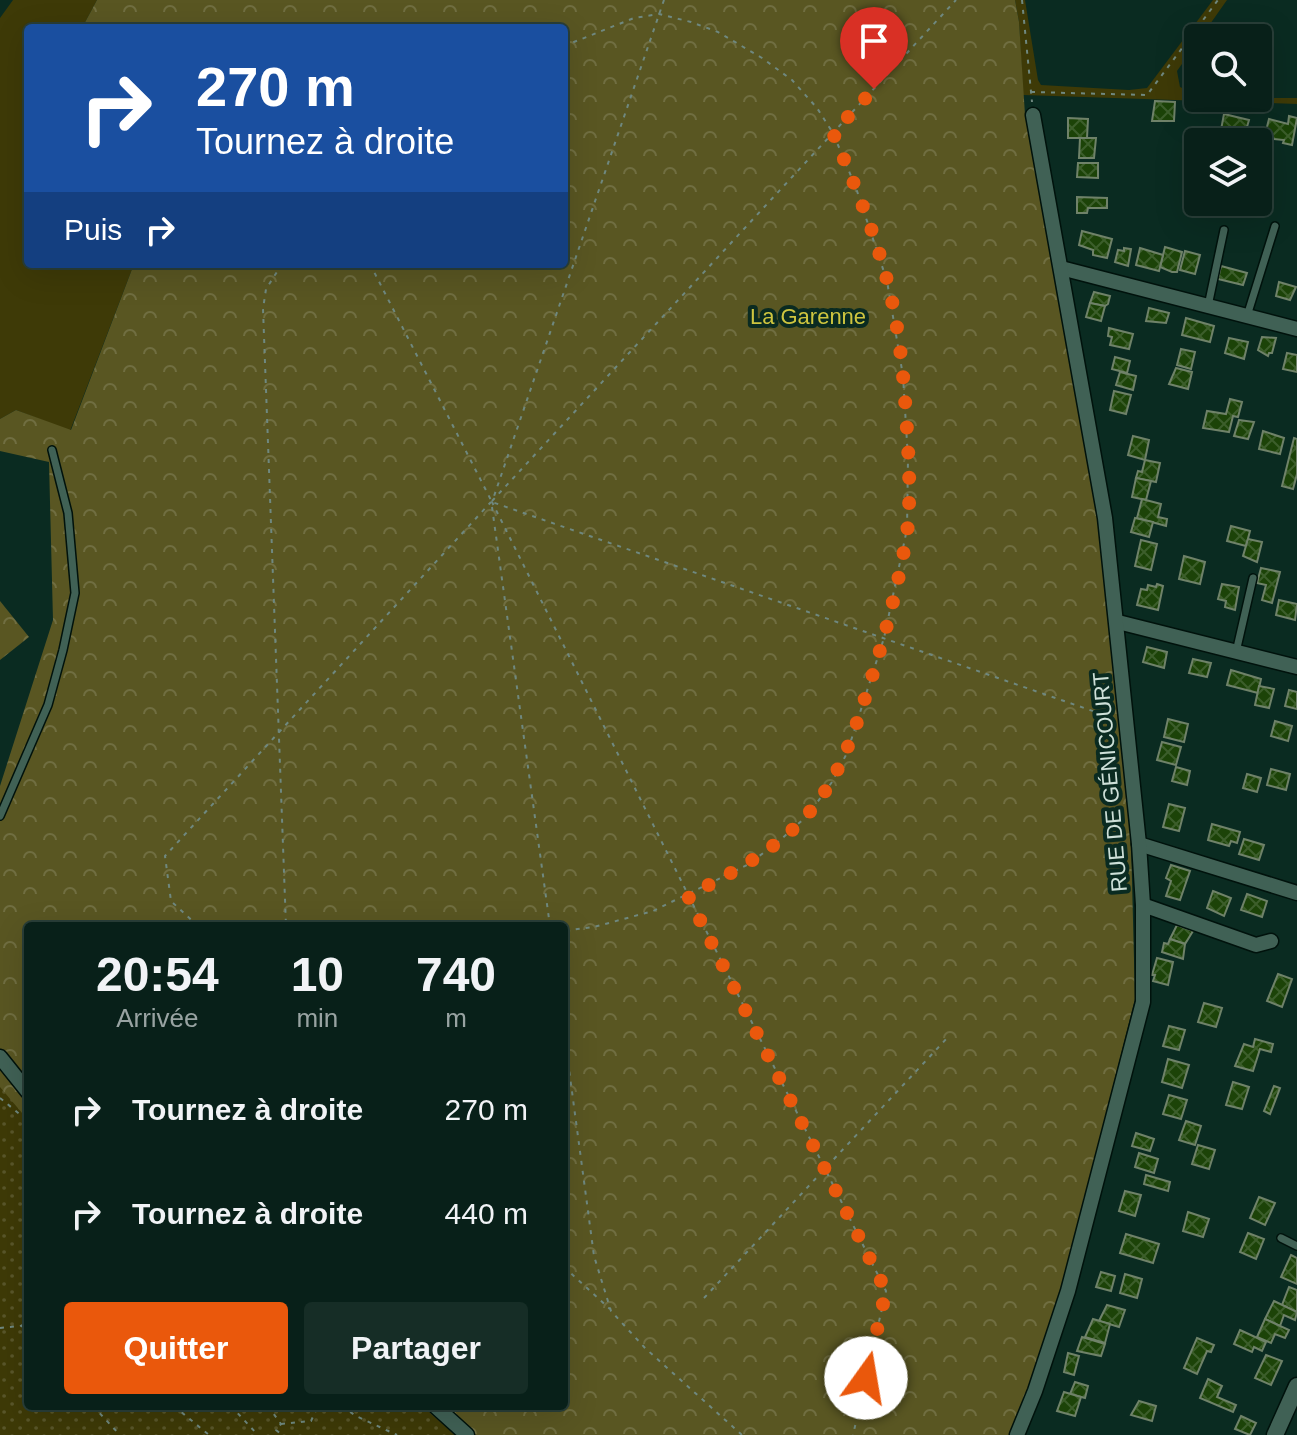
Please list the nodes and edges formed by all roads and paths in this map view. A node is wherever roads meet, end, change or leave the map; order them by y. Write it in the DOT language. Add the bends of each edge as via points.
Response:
graph roads {
  1 [pos="664,0"];
  2 [pos="956,0"];
  3 [pos="1022,0"];
  4 [pos="1218,0"];
  5 [pos="659,14"];
  6 [pos="568,44"];
  7 [pos="1031,92"];
  8 [pos="1033,115"];
  9 [pos="833,133"];
  10 [pos="1275,226"];
  11 [pos="1224,230"];
  12 [pos="279,268"];
  13 [pos="372,268"];
  14 [pos="1061,268"];
  15 [pos="1208,307"];
  16 [pos="1246,316"];
  17 [pos="1297,329"];
  18 [pos="52,450"];
  19 [pos="492,502"];
  20 [pos="1253,578"];
  21 [pos="1118,622"];
  22 [pos="884,638"];
  23 [pos="1236,652"];
  24 [pos="1297,667"];
  25 [pos="1115,719"];
  26 [pos="278,734"];
  27 [pos="0,816"];
  28 [pos="1139,844"];
  29 [pos="1297,893"];
  30 [pos="688,896"];
  31 [pos="1143,905"];
  32 [pos="194,922"];
  33 [pos="286,922"];
  34 [pos="549,922"];
  35 [pos="568,932"];
  36 [pos="1271,941"];
  37 [pos="949,1036"];
  38 [pos="0,1057"];
  39 [pos="568,1062"];
  40 [pos="24,1087"];
  41 [pos="0,1098"];
  42 [pos="24,1118"];
  43 [pos="825,1169"];
  44 [pos="1281,1238"];
  45 [pos="1297,1246"];
  46 [pos="568,1271"];
  47 [pos="704,1298"];
  48 [pos="611,1311"];
  49 [pos="20,1324"];
  50 [pos="24,1324"];
  51 [pos="0,1328"];
  52 [pos="24,1328"];
  53 [pos="1297,1386"];
  54 [pos="97,1410"];
  55 [pos="179,1410"];
  56 [pos="235,1410"];
  57 [pos="271,1410"];
  58 [pos="316,1410"];
  59 [pos="348,1410"];
  60 [pos="439,1410"];
  61 [pos="281,1424"];
  62 [pos="120,1435"];
  63 [pos="209,1435"];
  64 [pos="258,1435"];
  65 [pos="282,1435"];
  66 [pos="397,1435"];
  67 [pos="467,1435"];
  68 [pos="742,1435"];
  69 [pos="853,1435"];
  70 [pos="1017,1435"];
  71 [pos="1275,1435"];
  1 -- 5 [label="path"];
  2 -- 9 [label="path"];
  3 -- 7 [label="path"];
  4 -- 7 [label="path" via="1147,95"];
  5 -- 6 [label="path" via="634,18"];
  5 -- 9 [label="path" via="718,32 762,58 792,80"];
  5 -- 19 [label="path"];
  7 -- 8 [label="path"];
  8 -- 14 [label="street, RUE DE GÉNICOURT"];
  9 -- 19 [label="path"];
  9 -- 22 [label="path" via="887,281 903,376 907,529"];
  10 -- 16 [label="lane"];
  11 -- 15 [label="lane"];
  12 -- 26 [label="path" via="266,289 263,309"];
  13 -- 19 [label="path"];
  14 -- 15 [label="street"];
  14 -- 21 [label="street, RUE DE GÉNICOURT"];
  15 -- 16 [label="street"];
  16 -- 17 [label="street"];
  18 -- 27 [label="lane" via="68,513 75,593 48,705"];
  19 -- 22 [label="path"];
  19 -- 26 [label="path"];
  19 -- 30 [label="path"];
  19 -- 34 [label="path"];
  20 -- 23 [label="lane"];
  21 -- 23 [label="street"];
  21 -- 28 [label="street, RUE DE GÉNICOURT"];
  22 -- 25 [label="path"];
  22 -- 30 [label="path" via="847,753 808,815 747,865"];
  23 -- 24 [label="street"];
  26 -- 32 [label="path" via="165,856 171,901"];
  26 -- 33 [label="path"];
  28 -- 29 [label="street"];
  28 -- 31 [label="street, RUE DE GÉNICOURT"];
  30 -- 35 [label="path" via="653,911"];
  30 -- 43 [label="path"];
  31 -- 36 [label="street" via="1256,945"];
  31 -- 70 [label="street, RUE DE GÉNICOURT" via="1143,1002 1068,1291"];
  37 -- 43 [label="path"];
  38 -- 40 [label="street"];
  39 -- 48 [label="path" via="594,1256"];
  41 -- 42 [label="path"];
  43 -- 47 [label="path"];
  43 -- 69 [label="path" via="886,1291"];
  44 -- 45 [label="lane"];
  46 -- 48 [label="path"];
  48 -- 68 [label="path"];
  49 -- 50 [label="path"];
  49 -- 51 [label="path"];
  49 -- 52 [label="path"];
  53 -- 71 [label="street"];
  54 -- 62 [label="path"];
  55 -- 63 [label="path"];
  56 -- 64 [label="path"];
  57 -- 61 [label="path"];
  58 -- 61 [label="path" via="311,1421"];
  59 -- 66 [label="path"];
  60 -- 67 [label="street"];
  61 -- 65 [label="path" via="276,1430"];
}
